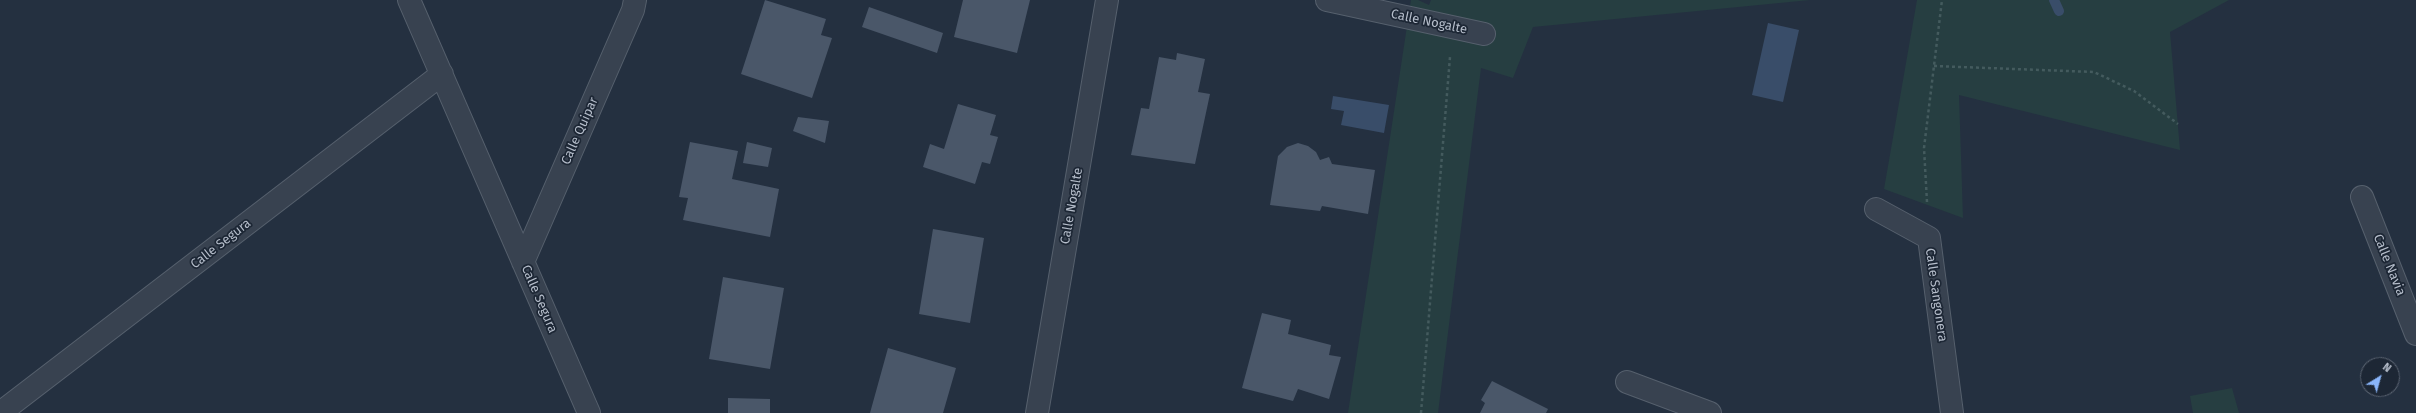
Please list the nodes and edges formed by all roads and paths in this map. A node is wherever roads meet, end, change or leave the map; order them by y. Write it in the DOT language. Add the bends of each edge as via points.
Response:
graph roads {
  1 [pos="409,0"];
  2 [pos="635,0"];
  3 [pos="1108,0"];
  4 [pos="1327,0"];
  5 [pos="1942,0"];
  6 [pos="1452,28"];
  7 [pos="1484,34"];
  8 [pos="1934,66"];
  9 [pos="442,74"];
  10 [pos="2178,124"];
  11 [pos="2362,197"];
  12 [pos="1876,209"];
  13 [pos="1929,238"];
  14 [pos="523,262"];
  15 [pos="2416,334"];
  16 [pos="1627,382"];
  17 [pos="0,413"];
  18 [pos="589,413"];
  19 [pos="1037,413"];
  20 [pos="1421,413"];
  21 [pos="1710,413"];
  22 [pos="1952,413"];
  1 -- 9 [label="street, Calle Segura"];
  2 -- 14 [label="street, Calle Quipar" via="633,10"];
  3 -- 19 [label="street, Calle Nogalte"];
  4 -- 6 [label="street, Calle Nogalte"];
  5 -- 8 [label="path"];
  6 -- 7 [label="street, Calle Nogalte"];
  6 -- 20 [label="path"];
  8 -- 10 [label="path" via="2094,72 2134,91"];
  8 -- 13 [label="path" via="1924,148"];
  9 -- 14 [label="street, Calle Segura"];
  9 -- 17 [label="street, Calle Segura"];
  11 -- 15 [label="street, Calle Navia"];
  12 -- 13 [label="street, Calle Sangonera"];
  13 -- 22 [label="street, Calle Sangonera"];
  14 -- 18 [label="street, Calle Segura"];
  16 -- 21 [label="street"];
}
